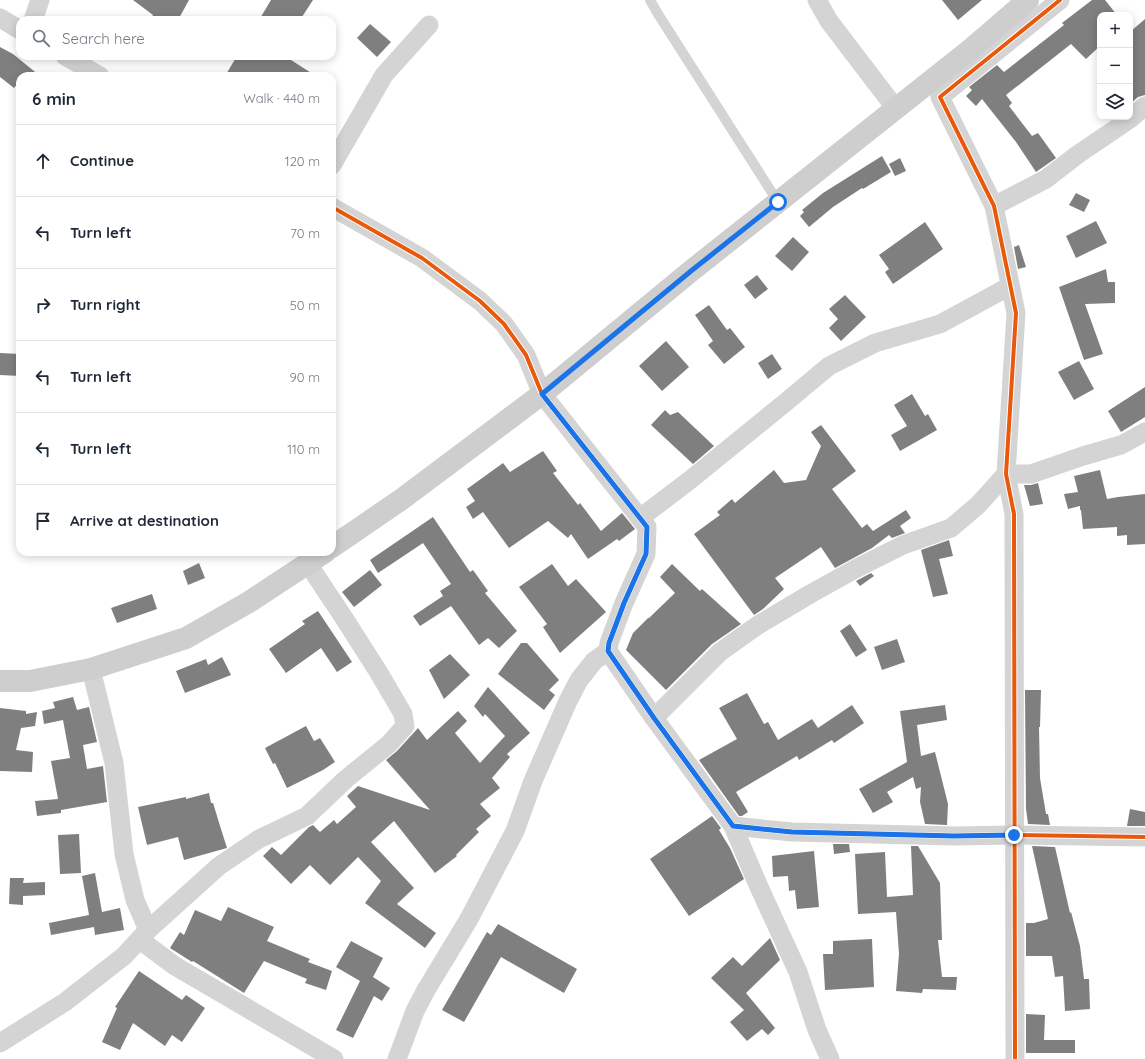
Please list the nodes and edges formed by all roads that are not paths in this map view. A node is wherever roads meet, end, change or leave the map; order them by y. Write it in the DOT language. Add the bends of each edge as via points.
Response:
graph roads {
  1 [pos="40,0"];
  2 [pos="650,0"];
  3 [pos="817,0"];
  4 [pos="1028,0"];
  5 [pos="1060,0"];
  6 [pos="34,16"];
  7 [pos="0,18"];
  8 [pos="429,25"];
  9 [pos="16,28"];
  10 [pos="72,60"];
  11 [pos="93,72"];
  12 [pos="1145,106"];
  13 [pos="896,109"];
  14 [pos="336,158"];
  15 [pos="778,202"];
  16 [pos="994,206"];
  17 [pos="336,209"];
  18 [pos="1010,286"];
  19 [pos="542,394"];
  20 [pos="1145,432"];
  21 [pos="1006,474"];
  22 [pos="640,518"];
  23 [pos="336,544"];
  24 [pos="316,558"];
  25 [pos="608,651"];
  26 [pos="91,669"];
  27 [pos="0,681"];
  28 [pos="654,718"];
  29 [pos="733,826"];
  30 [pos="1014,835"];
  31 [pos="1145,837"];
  32 [pos="144,935"];
  33 [pos="0,1043"];
  34 [pos="334,1059"];
  35 [pos="396,1059"];
  36 [pos="830,1059"];
  37 [pos="1015,1059"];
  1 -- 6 [label="street"];
  2 -- 15 [label="lane"];
  3 -- 13 [label="street" via="829,21"];
  4 -- 13 [label="main road"];
  5 -- 16 [label="street" via="940,97"];
  7 -- 9 [label="street"];
  8 -- 14 [label="street" via="384,75"];
  10 -- 11 [label="street"];
  12 -- 16 [label="street" via="1046,179"];
  13 -- 15 [label="main road"];
  15 -- 19 [label="main road"];
  16 -- 18 [label="street"];
  17 -- 19 [label="street" via="422,258 480,301 504,324 526,355"];
  18 -- 21 [label="street" via="1016,313"];
  18 -- 22 [label="street" via="940,324 875,343 829,366"];
  19 -- 22 [label="street"];
  19 -- 23 [label="main road" via="402,499"];
  20 -- 21 [label="street" via="1121,446 1031,474"];
  21 -- 28 [label="street" via="978,505 951,528 903,545 857,568 758,625 720,652"];
  21 -- 30 [label="street" via="1014,514"];
  22 -- 25 [label="street" via="647,527 646,554 624,603"];
  24 -- 26 [label="main road" via="249,602 186,638"];
  24 -- 32 [label="street" via="344,618 403,714 405,726 389,744 346,779 307,816 259,839 219,866"];
  25 -- 28 [label="street"];
  25 -- 35 [label="street" via="594,661 579,680 568,701 533,781 515,831 469,919 415,1011"];
  26 -- 27 [label="main road" via="30,681"];
  26 -- 32 [label="street" via="114,763 124,854"];
  28 -- 29 [label="street"];
  29 -- 30 [label="street" via="792,832"];
  29 -- 36 [label="street" via="798,972 817,1030"];
  30 -- 31 [label="street"];
  30 -- 37 [label="street"];
  32 -- 33 [label="street" via="124,956 65,1002"];
  32 -- 34 [label="street" via="175,966"];
}
